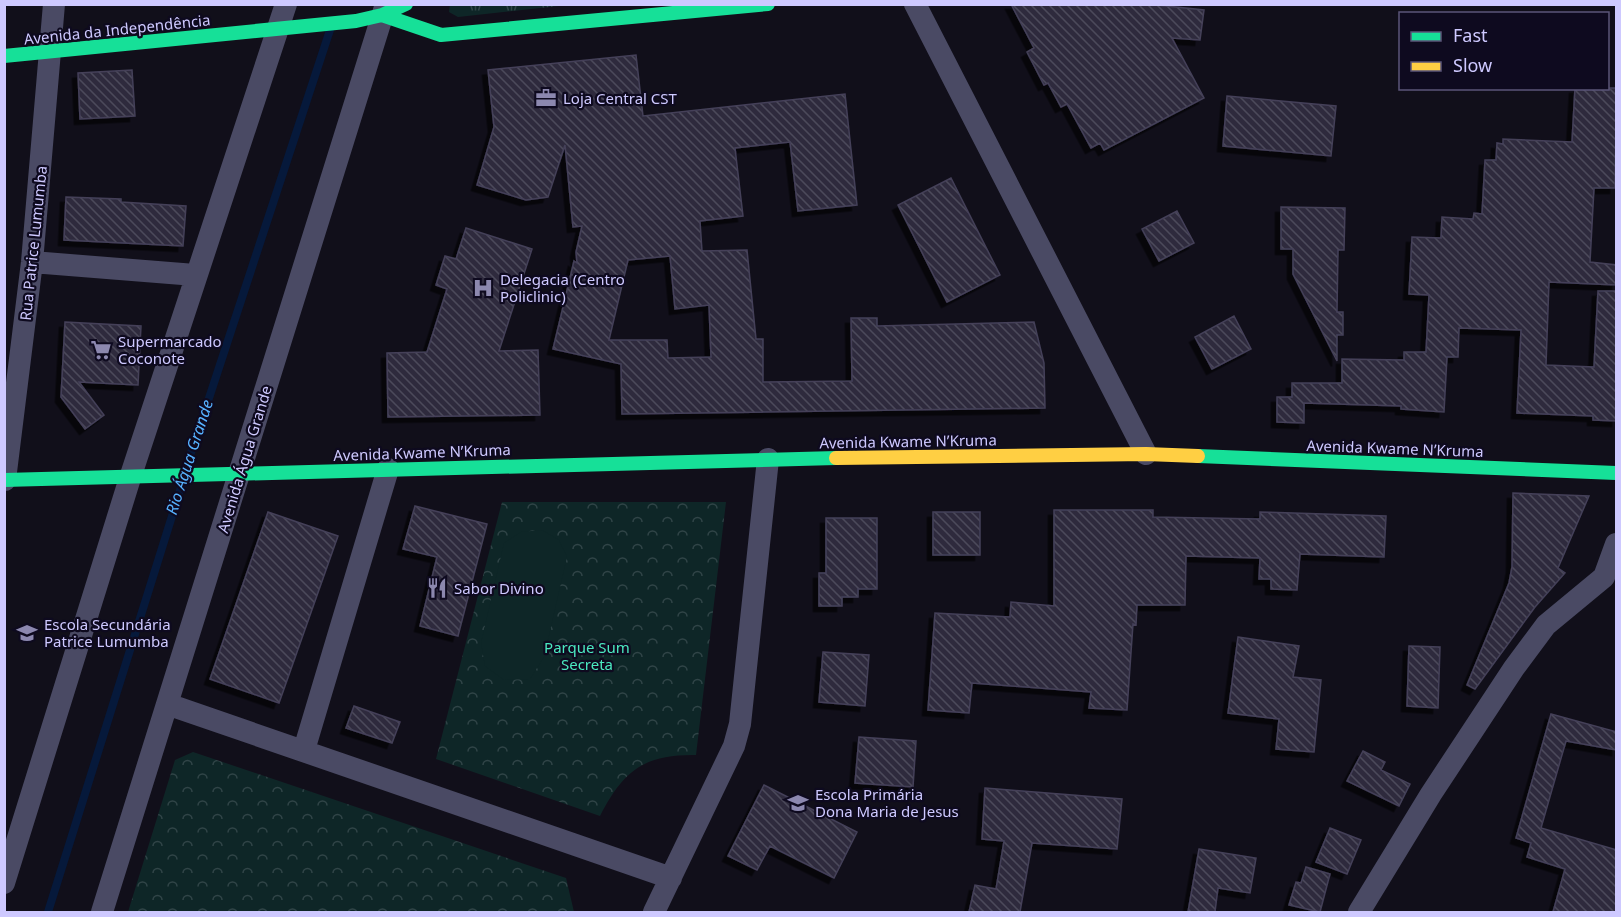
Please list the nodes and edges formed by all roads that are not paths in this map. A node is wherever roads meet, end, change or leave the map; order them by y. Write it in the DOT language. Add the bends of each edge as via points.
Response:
graph roads {
  1 [pos="54,4"];
  2 [pos="286,4"];
  3 [pos="405,4"];
  4 [pos="768,4"];
  5 [pos="915,4"];
  6 [pos="384,10"];
  7 [pos="278,29"];
  8 [pos="50,53"];
  9 [pos="4,56"];
  10 [pos="32,262"];
  11 [pos="195,276"];
  12 [pos="1146,454"];
  13 [pos="768,459"];
  14 [pos="388,470"];
  15 [pos="1617,473"];
  16 [pos="240,475"];
  17 [pos="130,478"];
  18 [pos="5,480"];
  19 [pos="1617,544"];
  20 [pos="167,704"];
  21 [pos="304,750"];
  22 [pos="671,878"];
  23 [pos="4,883"];
  24 [pos="102,912"];
  25 [pos="654,912"];
  26 [pos="1359,912"];
  1 -- 8 [label="street, Rua Patrice Lumumba"];
  2 -- 7 [label="street"];
  3 -- 6 [label="street, Avenida da Independência"];
  4 -- 6 [label="street" via="441,35"];
  5 -- 12 [label="street"];
  6 -- 7 [label="street, Avenida da Independência" via="356,21"];
  6 -- 16 [label="street, Avenida Água Grande"];
  7 -- 8 [label="street, Avenida da Independência"];
  7 -- 11 [label="street"];
  8 -- 9 [label="street, Avenida da Independência"];
  8 -- 10 [label="street, Rua Patrice Lumumba"];
  10 -- 11 [label="street"];
  10 -- 18 [label="street, Rua Patrice Lumumba"];
  11 -- 17 [label="street"];
  12 -- 13 [label="street, Avenida Kwame N’Kruma"];
  12 -- 15 [label="street, Avenida Kwame N’Kruma"];
  13 -- 14 [label="street, Avenida Kwame N’Kruma"];
  13 -- 22 [label="street" via="735,746"];
  14 -- 16 [label="street, Avenida Kwame N’Kruma"];
  14 -- 21 [label="street"];
  16 -- 17 [label="street, Avenida Kwame N’Kruma"];
  16 -- 20 [label="street, Avenida Água Grande"];
  17 -- 18 [label="street, Avenida Kwame N’Kruma"];
  17 -- 23 [label="street"];
  19 -- 26 [label="street" via="1604,577 1546,625 1514,668"];
  20 -- 21 [label="street"];
  20 -- 24 [label="street, Avenida Água Grande"];
  21 -- 22 [label="street"];
  22 -- 25 [label="street"];
}
